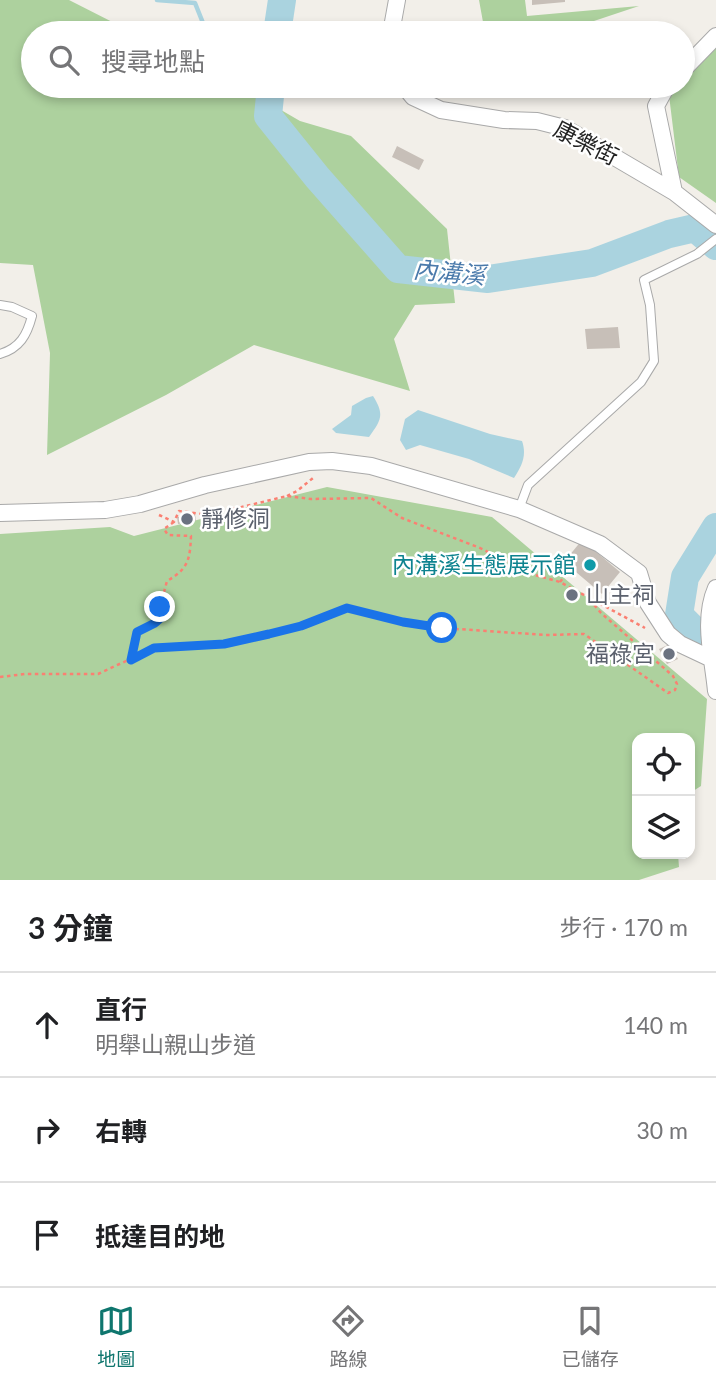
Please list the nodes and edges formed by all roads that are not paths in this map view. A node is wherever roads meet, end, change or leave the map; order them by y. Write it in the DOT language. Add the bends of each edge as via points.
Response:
graph roads {
  1 [pos="393,1"];
  2 [pos="392,21"];
  3 [pos="716,36"];
  4 [pos="695,58"];
  5 [pos="415,98"];
  6 [pos="660,98"];
  7 [pos="674,192"];
  8 [pos="716,225"];
  9 [pos="716,239"];
  10 [pos="0,305"];
  11 [pos="0,354"];
  12 [pos="519,509"];
  13 [pos="0,513"];
  14 [pos="716,588"];
  15 [pos="713,657"];
  16 [pos="716,691"];
  1 -- 2 [label="street"];
  3 -- 4 [label="street"];
  5 -- 7 [label="street, 康樂街" via="441,110 565,128"];
  6 -- 7 [label="street" via="656,106"];
  7 -- 8 [label="street, 康樂街"];
  9 -- 12 [label="lane" via="697,254 644,280 654,361 641,382 528,485"];
  10 -- 11 [label="lane" via="32,316 19,345"];
  12 -- 13 [label="street" via="371,466 332,461 309,462 105,510"];
  12 -- 15 [label="street" via="600,544 639,573 648,603 668,634"];
  14 -- 15 [label="street" via="711,599"];
  15 -- 16 [label="street"];
}
